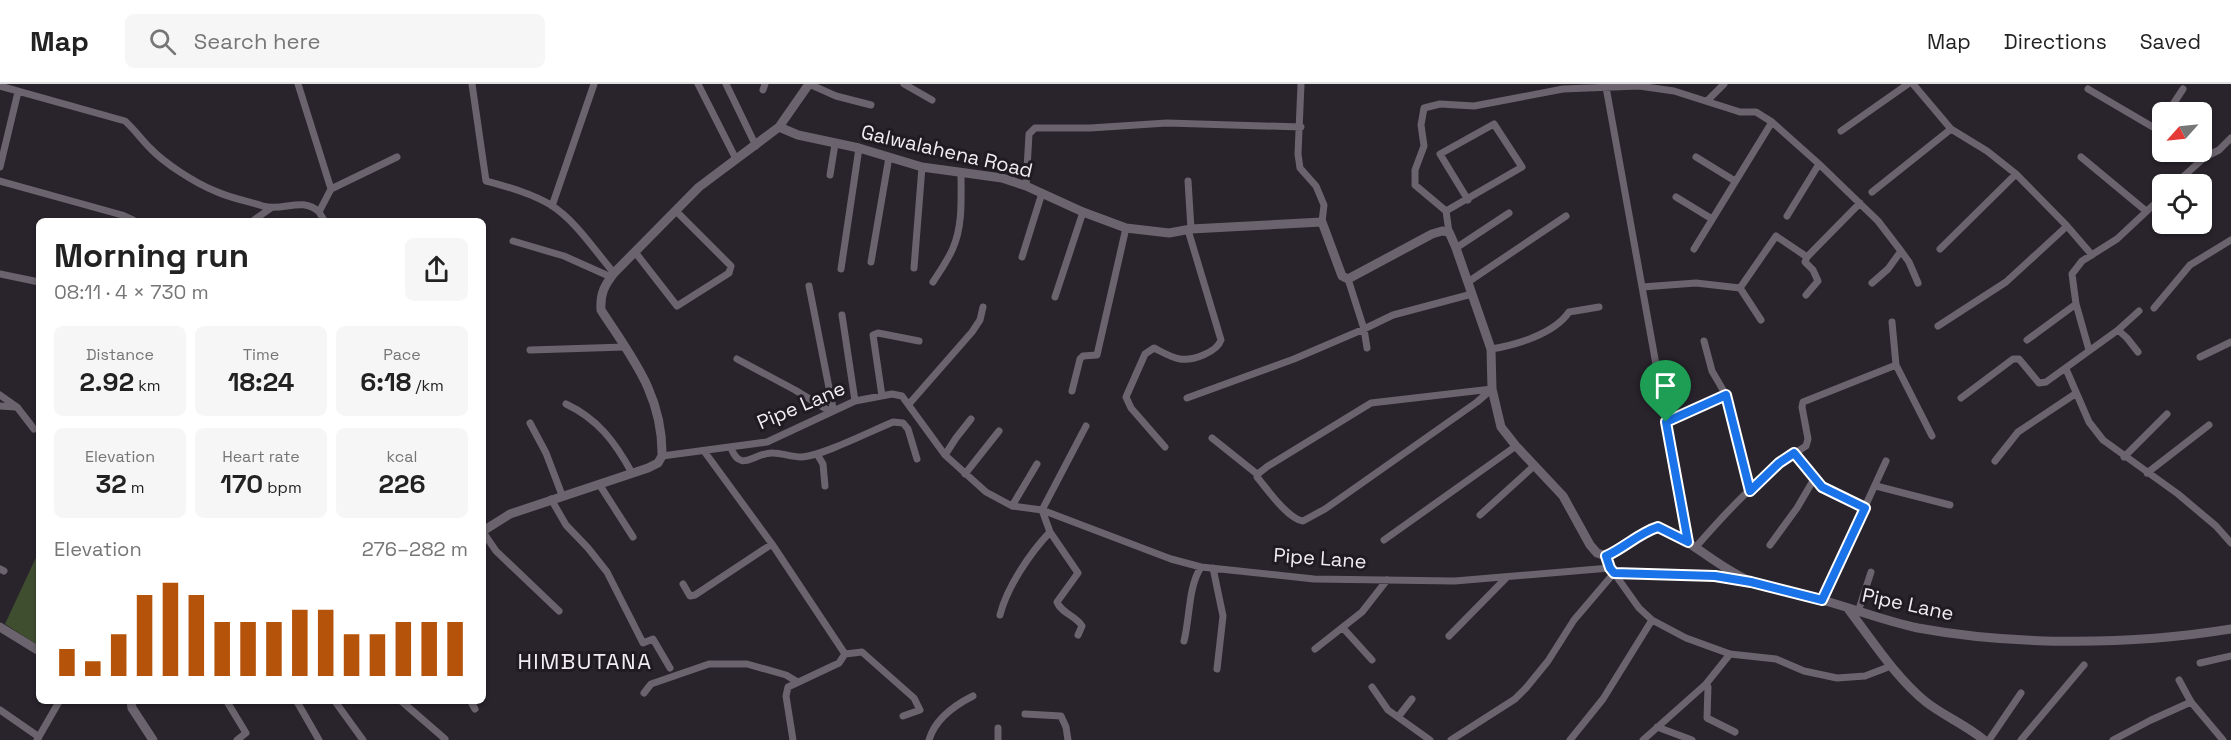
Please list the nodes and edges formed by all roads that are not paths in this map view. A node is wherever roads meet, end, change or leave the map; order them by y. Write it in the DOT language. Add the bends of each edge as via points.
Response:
graph roads {
  1 [pos="298,84"];
  2 [pos="472,84"];
  3 [pos="594,84"];
  4 [pos="698,84"];
  5 [pos="726,84"];
  6 [pos="809,84"];
  7 [pos="904,84"];
  8 [pos="1301,84"];
  9 [pos="1724,84"];
  10 [pos="1908,84"];
  11 [pos="1913,84"];
  12 [pos="1639,85"];
  13 [pos="0,86"];
  14 [pos="1606,87"];
  15 [pos="17,89"];
  16 [pos="2088,89"];
  17 [pos="2183,89"];
  18 [pos="932,99"];
  19 [pos="1707,101"];
  20 [pos="2175,102"];
  21 [pos="871,105"];
  22 [pos="1772,122"];
  23 [pos="2152,126"];
  24 [pos="779,127"];
  25 [pos="1300,127"];
  26 [pos="1951,129"];
  27 [pos="1841,130"];
  28 [pos="2231,138"];
  29 [pos="835,144"];
  30 [pos="756,146"];
  31 [pos="859,148"];
  32 [pos="2212,153"];
  33 [pos="1696,157"];
  34 [pos="2081,157"];
  35 [pos="397,158"];
  36 [pos="889,158"];
  37 [pos="736,159"];
  38 [pos="2199,162"];
  39 [pos="1819,164"];
  40 [pos="0,167"];
  41 [pos="922,167"];
  42 [pos="961,172"];
  43 [pos="2016,174"];
  44 [pos="2186,174"];
  45 [pos="830,175"];
  46 [pos="0,181"];
  47 [pos="1188,181"];
  48 [pos="1735,181"];
  49 [pos="1026,186"];
  50 [pos="331,189"];
  51 [pos="1872,192"];
  52 [pos="1042,193"];
  53 [pos="1676,197"];
  54 [pos="1468,200"];
  55 [pos="1860,203"];
  56 [pos="552,206"];
  57 [pos="2152,206"];
  58 [pos="271,208"];
  59 [pos="1446,211"];
  60 [pos="319,212"];
  61 [pos="677,212"];
  62 [pos="1083,212"];
  63 [pos="2146,212"];
  64 [pos="1509,213"];
  65 [pos="1566,216"];
  66 [pos="1787,216"];
  67 [pos="126,218"];
  68 [pos="257,218"];
  69 [pos="323,218"];
  70 [pos="1712,219"];
  71 [pos="1322,222"];
  72 [pos="2067,226"];
  73 [pos="1126,228"];
  74 [pos="1190,230"];
  75 [pos="1449,232"];
  76 [pos="2231,240"];
  77 [pos="513,241"];
  78 [pos="1456,248"];
  79 [pos="1694,249"];
  80 [pos="1940,249"];
  81 [pos="1900,251"];
  82 [pos="635,252"];
  83 [pos="2092,255"];
  84 [pos="1022,257"];
  85 [pos="1807,257"];
  86 [pos="871,262"];
  87 [pos="914,268"];
  88 [pos="841,269"];
  89 [pos="0,274"];
  90 [pos="612,275"];
  91 [pos="1348,279"];
  92 [pos="36,281"];
  93 [pos="933,282"];
  94 [pos="1468,282"];
  95 [pos="1872,283"];
  96 [pos="1918,283"];
  97 [pos="809,286"];
  98 [pos="1642,287"];
  99 [pos="1740,288"];
  100 [pos="1472,294"];
  101 [pos="1806,295"];
  102 [pos="1055,297"];
  103 [pos="2076,304"];
  104 [pos="983,307"];
  105 [pos="1599,307"];
  106 [pos="2154,308"];
  107 [pos="2139,312"];
  108 [pos="842,315"];
  109 [pos="1761,320"];
  110 [pos="1892,322"];
  111 [pos="1938,326"];
  112 [pos="1364,329"];
  113 [pos="2118,330"];
  114 [pos="2027,340"];
  115 [pos="919,341"];
  116 [pos="1704,341"];
  117 [pos="2231,342"];
  118 [pos="625,347"];
  119 [pos="1367,348"];
  120 [pos="1491,349"];
  121 [pos="530,350"];
  122 [pos="2090,350"];
  123 [pos="2138,352"];
  124 [pos="2200,357"];
  125 [pos="737,359"];
  126 [pos="1896,365"];
  127 [pos="2066,369"];
  128 [pos="1492,389"];
  129 [pos="1072,391"];
  130 [pos="2075,394"];
  131 [pos="0,395"];
  132 [pos="1726,395"];
  133 [pos="882,396"];
  134 [pos="1187,398"];
  135 [pos="1962,398"];
  136 [pos="855,401"];
  137 [pos="566,404"];
  138 [pos="909,404"];
  139 [pos="0,406"];
  140 [pos="17,407"];
  141 [pos="831,412"];
  142 [pos="2167,414"];
  143 [pos="971,419"];
  144 [pos="1666,422"];
  145 [pos="530,423"];
  146 [pos="2209,425"];
  147 [pos="1086,426"];
  148 [pos="34,429"];
  149 [pos="999,431"];
  150 [pos="1932,436"];
  151 [pos="1212,438"];
  152 [pos="1515,446"];
  153 [pos="1165,447"];
  154 [pos="731,448"];
  155 [pos="704,451"];
  156 [pos="1794,453"];
  157 [pos="817,454"];
  158 [pos="945,455"];
  159 [pos="662,456"];
  160 [pos="2124,457"];
  161 [pos="917,459"];
  162 [pos="1886,461"];
  163 [pos="1995,461"];
  164 [pos="1037,464"];
  165 [pos="1534,466"];
  166 [pos="632,473"];
  167 [pos="2147,473"];
  168 [pos="965,474"];
  169 [pos="1257,474"];
  170 [pos="1814,479"];
  171 [pos="598,483"];
  172 [pos="825,486"];
  173 [pos="1876,486"];
  174 [pos="1750,491"];
  175 [pos="562,495"];
  176 [pos="551,499"];
  177 [pos="1950,505"];
  178 [pos="1012,506"];
  179 [pos="1865,508"];
  180 [pos="1042,510"];
  181 [pos="1480,515"];
  182 [pos="486,529"];
  183 [pos="1050,532"];
  184 [pos="486,536"];
  185 [pos="633,537"];
  186 [pos="1384,540"];
  187 [pos="2231,543"];
  188 [pos="772,544"];
  189 [pos="1691,545"];
  190 [pos="1770,545"];
  191 [pos="1606,556"];
  192 [pos="1201,567"];
  193 [pos="1213,568"];
  194 [pos="1612,570"];
  195 [pos="1871,572"];
  196 [pos="1507,577"];
  197 [pos="1387,580"];
  198 [pos="1751,582"];
  199 [pos="682,584"];
  200 [pos="1822,600"];
  201 [pos="560,611"];
  202 [pos="1854,611"];
  203 [pos="1000,615"];
  204 [pos="1652,620"];
  205 [pos="0,627"];
  206 [pos="1343,628"];
  207 [pos="2231,628"];
  208 [pos="1078,635"];
  209 [pos="1449,636"];
  210 [pos="1184,641"];
  211 [pos="36,649"];
  212 [pos="1315,650"];
  213 [pos="845,654"];
  214 [pos="1730,654"];
  215 [pos="2231,656"];
  216 [pos="1372,660"];
  217 [pos="2200,663"];
  218 [pos="2085,665"];
  219 [pos="1891,666"];
  220 [pos="670,668"];
  221 [pos="1217,669"];
  222 [pos="2179,680"];
  223 [pos="796,681"];
  224 [pos="1706,684"];
  225 [pos="1372,687"];
  226 [pos="644,693"];
  227 [pos="2021,693"];
  228 [pos="973,696"];
  229 [pos="1412,699"];
  230 [pos="2192,702"];
  231 [pos="58,704"];
  232 [pos="131,704"];
  233 [pos="228,704"];
  234 [pos="298,704"];
  235 [pos="337,704"];
  236 [pos="405,704"];
  237 [pos="472,704"];
  238 [pos="474,709"];
  239 [pos="0,710"];
  240 [pos="1025,714"];
  241 [pos="903,716"];
  242 [pos="1398,717"];
  243 [pos="1657,727"];
  244 [pos="998,728"];
  245 [pos="1735,732"];
  246 [pos="38,738"];
  247 [pos="445,739"];
  248 [pos="153,740"];
  249 [pos="237,740"];
  250 [pos="319,740"];
  251 [pos="363,740"];
  252 [pos="794,740"];
  253 [pos="929,740"];
  254 [pos="998,740"];
  255 [pos="1068,740"];
  256 [pos="1430,740"];
  257 [pos="1451,740"];
  258 [pos="1570,740"];
  259 [pos="1643,740"];
  260 [pos="1692,740"];
  261 [pos="1984,740"];
  262 [pos="1989,740"];
  263 [pos="2021,740"];
  264 [pos="2113,740"];
  265 [pos="2223,740"];
  1 -- 50 [label="street"];
  2 -- 56 [label="street" via="486,181 518,189"];
  3 -- 56 [label="street"];
  4 -- 37 [label="street"];
  5 -- 30 [label="street"];
  6 -- 21 [label="street"];
  6 -- 24 [label="street"];
  7 -- 18 [label="street"];
  8 -- 25 [label="street"];
  9 -- 19 [label="street"];
  10 -- 27 [label="street"];
  11 -- 26 [label="street"];
  12 -- 14 [label="street"];
  12 -- 19 [label="street"];
  13 -- 15 [label="street"];
  14 -- 59 [label="street" via="1563,89 1474,106 1440,104 1424,108 1424,146 1414,185"];
  14 -- 98 [label="street"];
  15 -- 40 [label="street"];
  15 -- 58 [label="street" via="125,121 150,149 180,171 215,191"];
  16 -- 23 [label="street"];
  17 -- 20 [label="street"];
  19 -- 22 [label="street" via="1740,112 1756,112"];
  22 -- 39 [label="street"];
  22 -- 48 [label="street"];
  24 -- 29 [label="street, Galwalahena Road"];
  24 -- 30 [label="street"];
  25 -- 49 [label="street" via="1167,123 1035,128 1029,134"];
  25 -- 71 [label="street" via="1300,168 1316,186 1324,205"];
  26 -- 43 [label="street"];
  26 -- 51 [label="street"];
  28 -- 32 [label="street"];
  29 -- 31 [label="street, Galwalahena Road"];
  29 -- 45 [label="street"];
  30 -- 37 [label="street"];
  31 -- 36 [label="street, Galwalahena Road"];
  31 -- 88 [label="street"];
  33 -- 48 [label="street"];
  34 -- 63 [label="street"];
  35 -- 50 [label="street"];
  36 -- 41 [label="street, Galwalahena Road"];
  36 -- 86 [label="street"];
  37 -- 61 [label="street" via="699,187"];
  38 -- 44 [label="street"];
  39 -- 55 [label="street"];
  39 -- 66 [label="street"];
  41 -- 42 [label="street, Galwalahena Road"];
  41 -- 87 [label="street"];
  42 -- 49 [label="street, Galwalahena Road"];
  42 -- 93 [label="street" via="958,234"];
  43 -- 72 [label="street"];
  43 -- 80 [label="street"];
  46 -- 67 [label="street"];
  47 -- 74 [label="street"];
  48 -- 70 [label="street"];
  49 -- 52 [label="street, Galwalahena Road"];
  50 -- 60 [label="street"];
  52 -- 62 [label="street, Galwalahena Road"];
  52 -- 84 [label="street"];
  53 -- 70 [label="street"];
  54 -- 54 [label="street" via="1440,154 1494,124 1522,167"];
  54 -- 59 [label="street"];
  55 -- 81 [label="street"];
  55 -- 85 [label="street"];
  56 -- 90 [label="street" via="573,224"];
  57 -- 63 [label="street"];
  58 -- 60 [label="street" via="304,203"];
  58 -- 68 [label="street"];
  59 -- 75 [label="street"];
  60 -- 69 [label="street"];
  61 -- 82 [label="street"];
  61 -- 82 [label="street" via="731,266 729,273 677,306"];
  62 -- 73 [label="street, Galwalahena Road"];
  62 -- 102 [label="street"];
  63 -- 83 [label="street" via="2118,239"];
  64 -- 78 [label="street"];
  65 -- 94 [label="street"];
  70 -- 79 [label="street"];
  71 -- 74 [label="street, Galwalahena Road"];
  71 -- 91 [label="street" via="1342,276"];
  72 -- 83 [label="street"];
  72 -- 111 [label="street" via="2006,282"];
  73 -- 74 [label="street, Galwalahena Road" via="1169,233"];
  73 -- 129 [label="street" via="1096,355 1080,359"];
  74 -- 153 [label="street" via="1221,340 1215,350 1186,359 1154,348 1145,354 1126,397"];
  75 -- 78 [label="street"];
  75 -- 91 [label="street" via="1432,234"];
  76 -- 106 [label="street" via="2190,265"];
  77 -- 90 [label="street"];
  78 -- 94 [label="street"];
  81 -- 95 [label="street"];
  81 -- 96 [label="street"];
  82 -- 90 [label="street"];
  83 -- 103 [label="street" via="2072,274"];
  85 -- 99 [label="street" via="1776,236"];
  85 -- 101 [label="street" via="1805,262 1818,281"];
  89 -- 92 [label="street"];
  90 -- 118 [label="street" via="604,287 602,310"];
  91 -- 112 [label="street"];
  94 -- 100 [label="street"];
  97 -- 141 [label="street"];
  98 -- 99 [label="street" via="1696,283"];
  98 -- 144 [label="street"];
  99 -- 109 [label="street"];
  100 -- 112 [label="street" via="1393,315"];
  100 -- 120 [label="street"];
  103 -- 114 [label="street"];
  103 -- 122 [label="street"];
  104 -- 138 [label="street" via="972,332"];
  105 -- 120 [label="street" via="1569,312 1563,322 1538,334"];
  107 -- 113 [label="street"];
  108 -- 136 [label="street"];
  110 -- 126 [label="street"];
  112 -- 119 [label="street"];
  112 -- 134 [label="street"];
  113 -- 122 [label="street"];
  113 -- 123 [label="street"];
  115 -- 133 [label="street" via="873,335"];
  116 -- 132 [label="street" via="1712,371"];
  117 -- 124 [label="street"];
  118 -- 121 [label="street"];
  118 -- 159 [label="street" via="648,386 658,419"];
  120 -- 128 [label="street"];
  122 -- 127 [label="street"];
  125 -- 141 [label="street"];
  126 -- 150 [label="street"];
  126 -- 156 [label="street" via="1803,402 1808,439 1806,446"];
  127 -- 130 [label="street"];
  127 -- 135 [label="street" via="2039,383 2019,359 2013,359"];
  128 -- 152 [label="street" via="1501,427"];
  128 -- 169 [label="street" via="1371,403"];
  128 -- 169 [label="street" via="1304,521 1296,519 1273,497"];
  130 -- 160 [label="street" via="2089,422"];
  130 -- 163 [label="street" via="2018,432"];
  131 -- 140 [label="street"];
  132 -- 144 [label="street"];
  132 -- 174 [label="street"];
  133 -- 136 [label="street, Pipe Lane"];
  133 -- 138 [label="street, Pipe Lane" via="902,396"];
  136 -- 141 [label="street, Pipe Lane"];
  137 -- 166 [label="street" via="593,421 617,447"];
  138 -- 158 [label="street, Pipe Lane"];
  139 -- 140 [label="street"];
  140 -- 148 [label="street"];
  141 -- 154 [label="street, Pipe Lane" via="767,442"];
  142 -- 160 [label="street"];
  143 -- 158 [label="street"];
  144 -- 189 [label="street"];
  145 -- 175 [label="street"];
  146 -- 167 [label="street"];
  147 -- 180 [label="street"];
  149 -- 168 [label="street"];
  151 -- 169 [label="street"];
  152 -- 165 [label="street"];
  152 -- 186 [label="street"];
  154 -- 155 [label="street, Pipe Lane"];
  154 -- 157 [label="street" via="739,461 771,452 801,457"];
  155 -- 159 [label="street, Pipe Lane"];
  155 -- 188 [label="street"];
  156 -- 170 [label="street"];
  156 -- 174 [label="street"];
  157 -- 161 [label="street" via="893,422 903,423 908,429"];
  157 -- 172 [label="street" via="823,464"];
  158 -- 168 [label="street, Pipe Lane"];
  159 -- 166 [label="street, Pipe Lane" via="648,468"];
  160 -- 167 [label="street"];
  162 -- 173 [label="street"];
  164 -- 178 [label="street"];
  165 -- 181 [label="street"];
  165 -- 191 [label="street" via="1563,496 1590,545"];
  166 -- 171 [label="street, Pipe Lane"];
  167 -- 187 [label="street" via="2178,494"];
  168 -- 178 [label="street, Pipe Lane" via="986,492"];
  170 -- 179 [label="street"];
  170 -- 190 [label="street"];
  171 -- 175 [label="street, Pipe Lane"];
  171 -- 185 [label="street"];
  173 -- 177 [label="street"];
  173 -- 179 [label="street"];
  174 -- 189 [label="street"];
  175 -- 176 [label="street, Pipe Lane"];
  176 -- 182 [label="street, Pipe Lane" via="510,514"];
  176 -- 220 [label="street" via="566,525 607,572 643,643 653,639"];
  178 -- 180 [label="street, Pipe Lane"];
  179 -- 200 [label="street"];
  180 -- 183 [label="street"];
  180 -- 192 [label="street, Pipe Lane"];
  183 -- 203 [label="street" via="1025,564 1004,600"];
  183 -- 208 [label="street" via="1078,573 1058,602 1059,607 1079,621 1082,626"];
  184 -- 201 [label="street" via="496,551"];
  188 -- 199 [label="street" via="695,595 690,596"];
  188 -- 213 [label="street"];
  189 -- 191 [label="street" via="1658,527"];
  189 -- 198 [label="street"];
  191 -- 194 [label="street"];
  192 -- 193 [label="street, Pipe Lane"];
  192 -- 210 [label="street" via="1194,578"];
  193 -- 197 [label="street, Pipe Lane" via="1314,579"];
  193 -- 221 [label="street" via="1223,616"];
  194 -- 196 [label="street, Pipe Lane"];
  194 -- 198 [label="street, Pipe Lane"];
  194 -- 204 [label="street"];
  194 -- 257 [label="street" via="1526,688"];
  195 -- 202 [label="street"];
  196 -- 197 [label="street, Pipe Lane"];
  196 -- 209 [label="street"];
  197 -- 206 [label="street" via="1362,612"];
  198 -- 200 [label="street, Pipe Lane"];
  200 -- 202 [label="street, Pipe Lane"];
  202 -- 207 [label="street, Pipe Lane" via="1920,628 2064,641"];
  202 -- 219 [label="street"];
  204 -- 214 [label="street"];
  204 -- 258 [label="street" via="1603,699"];
  205 -- 211 [label="street"];
  206 -- 212 [label="street"];
  206 -- 216 [label="street"];
  213 -- 223 [label="street" via="839,663"];
  213 -- 241 [label="street" via="862,652 914,698 920,710"];
  214 -- 219 [label="street" via="1776,659 1804,671 1837,678 1865,676"];
  214 -- 224 [label="street"];
  215 -- 217 [label="street"];
  218 -- 263 [label="street"];
  219 -- 261 [label="street" via="1926,701"];
  222 -- 230 [label="street"];
  223 -- 226 [label="street" via="747,664 709,664 651,684"];
  223 -- 252 [label="street" via="788,687 786,696"];
  224 -- 243 [label="street"];
  224 -- 245 [label="street" via="1707,718"];
  225 -- 242 [label="street" via="1382,704"];
  227 -- 262 [label="street"];
  228 -- 253 [label="street" via="938,720"];
  229 -- 242 [label="street"];
  230 -- 264 [label="street"];
  230 -- 265 [label="street"];
  231 -- 246 [label="street"];
  232 -- 248 [label="street"];
  233 -- 249 [label="street" via="246,733"];
  234 -- 250 [label="street"];
  235 -- 251 [label="street"];
  236 -- 247 [label="street"];
  237 -- 238 [label="street"];
  239 -- 246 [label="street"];
  240 -- 255 [label="street" via="1061,716"];
  242 -- 256 [label="street"];
  243 -- 259 [label="street"];
  243 -- 260 [label="street"];
  244 -- 254 [label="street"];
}
